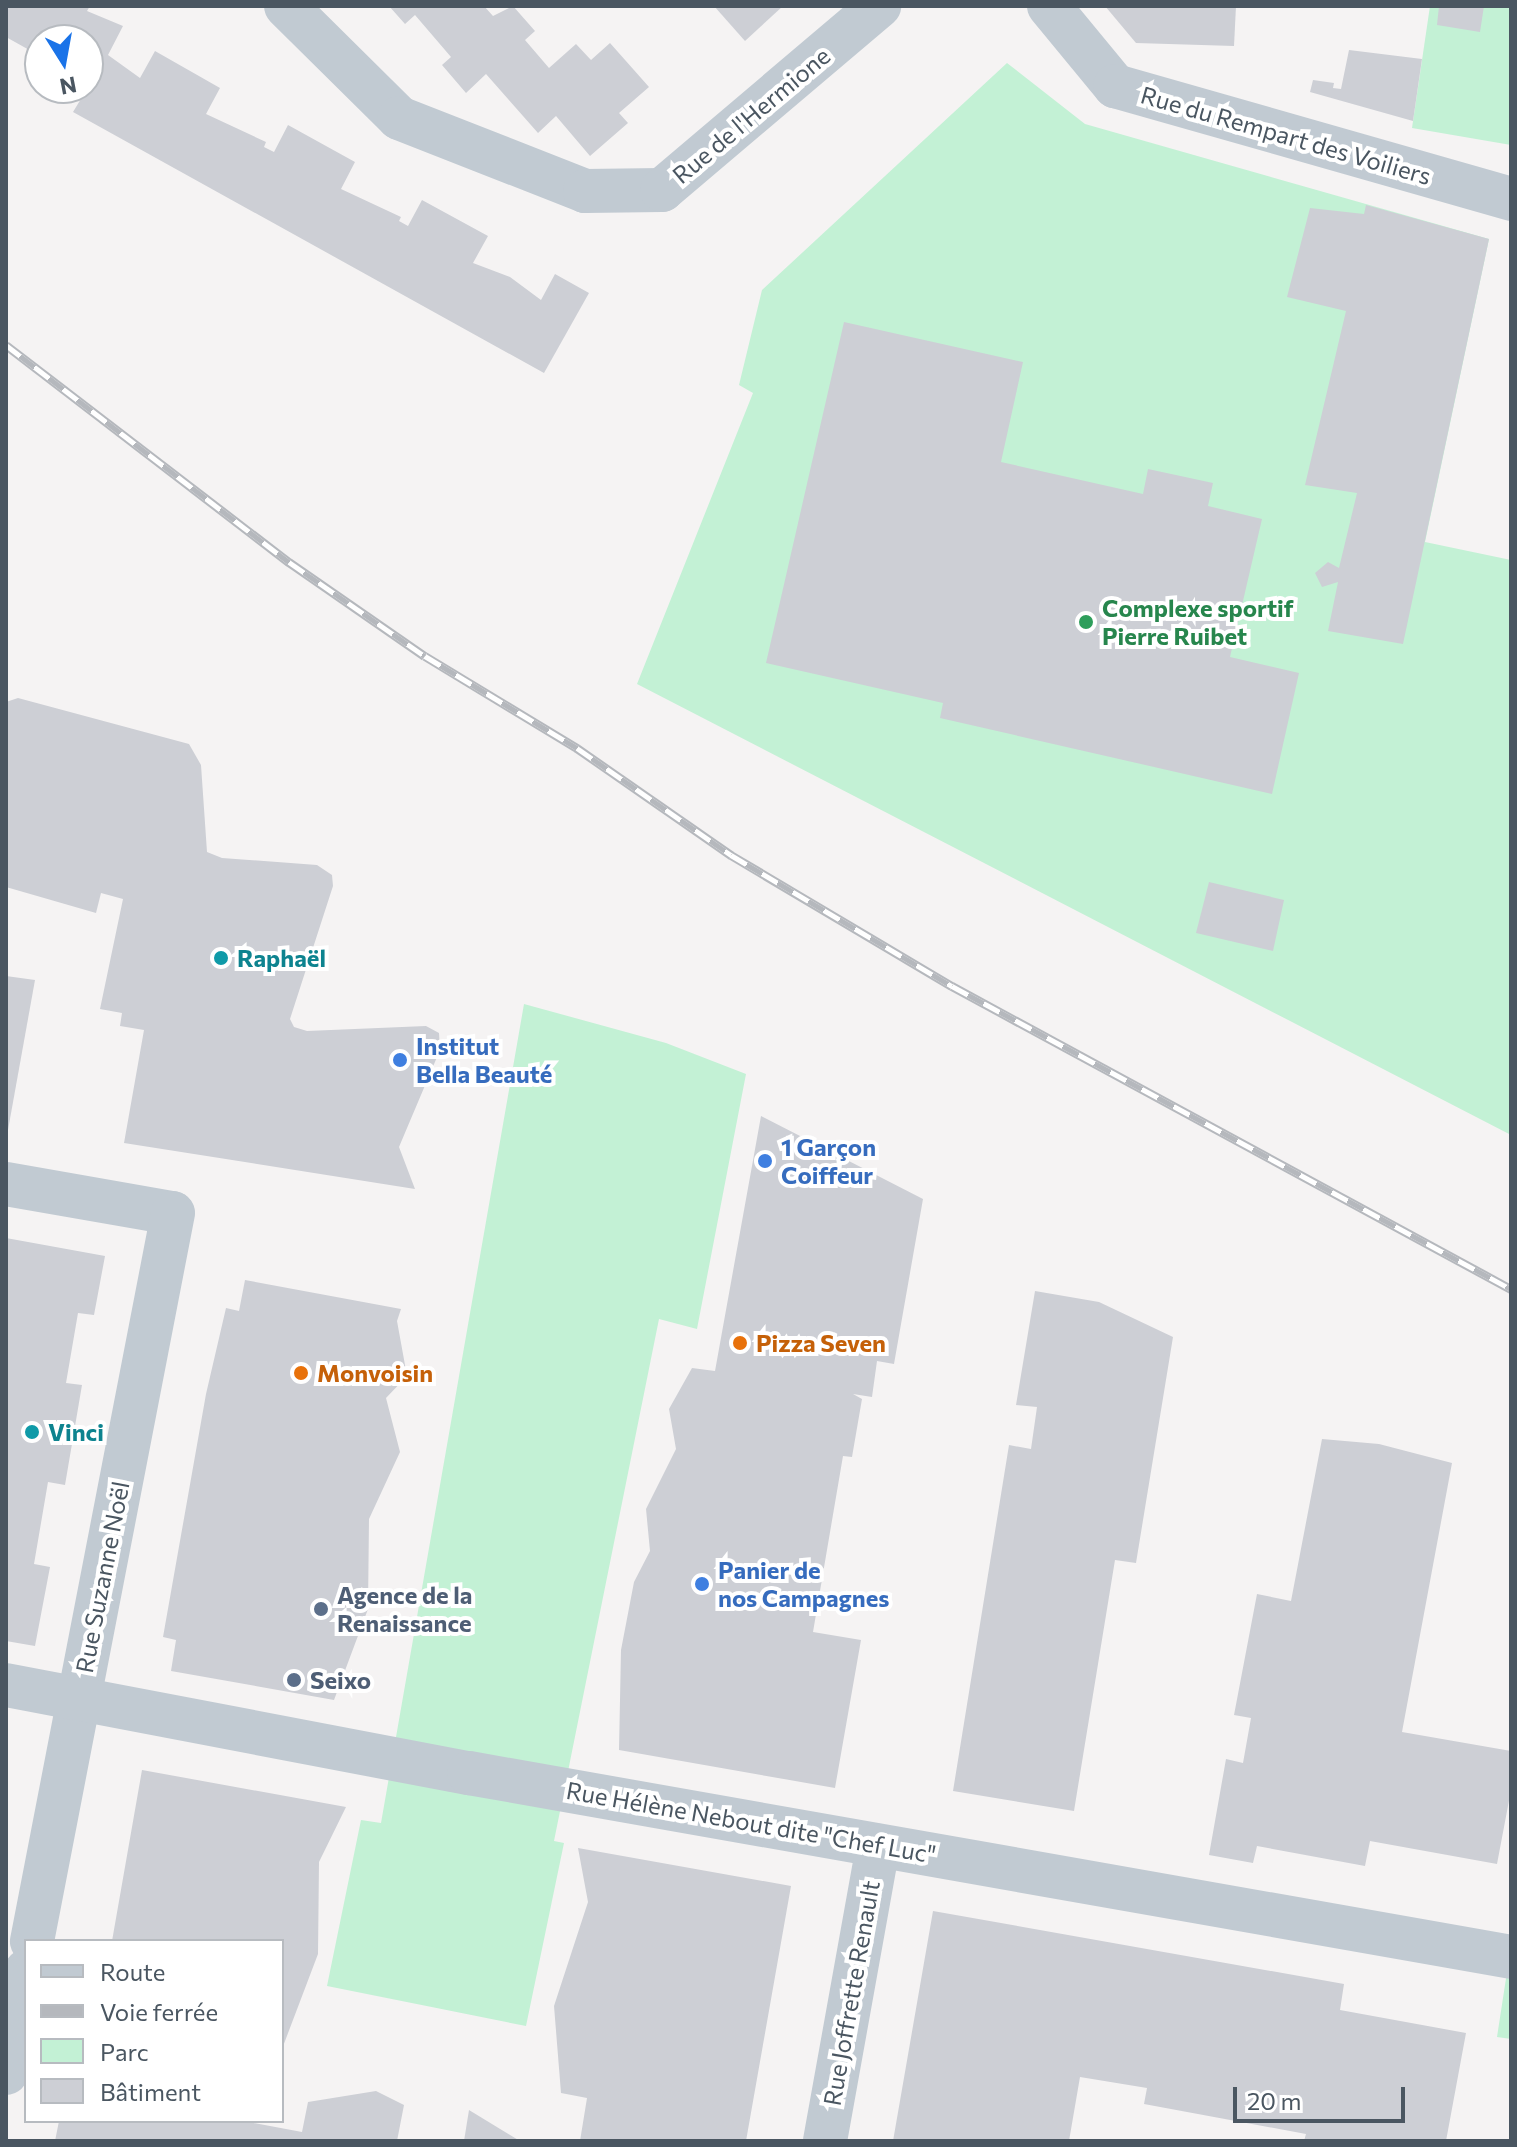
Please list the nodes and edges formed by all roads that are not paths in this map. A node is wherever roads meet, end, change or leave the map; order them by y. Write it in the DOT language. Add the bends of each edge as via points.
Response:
graph roads {
  1 [pos="286,6"];
  2 [pos="879,6"];
  3 [pos="1049,6"];
  4 [pos="1511,199"];
  5 [pos="6,1184"];
  6 [pos="6,1685"];
  7 [pos="79,1698"];
  8 [pos="878,1846"];
  9 [pos="32,1939"];
  10 [pos="1504,1956"];
  11 [pos="24,1981"];
  12 [pos="6,2073"];
  13 [pos="825,2141"];
  1 -- 2 [label="street, Rue de l'Hermione" via="399,118 585,191 662,190"];
  3 -- 4 [label="street, Rue du Rempart des Voiliers" via="1115,86"];
  5 -- 7 [label="street, Rue Suzanne Noël" via="173,1213"];
  6 -- 7 [label="street, Rue Hélène Nebout dite \"Chef Luc\""];
  7 -- 8 [label="street, Rue Hélène Nebout dite \"Chef Luc\""];
  7 -- 9 [label="street, Rue Suzanne Noël"];
  8 -- 10 [label="street, Rue Hélène Nebout dite \"Chef Luc\""];
  8 -- 13 [label="street, Rue Joffrette Renault"];
  11 -- 12 [label="street"];
}
